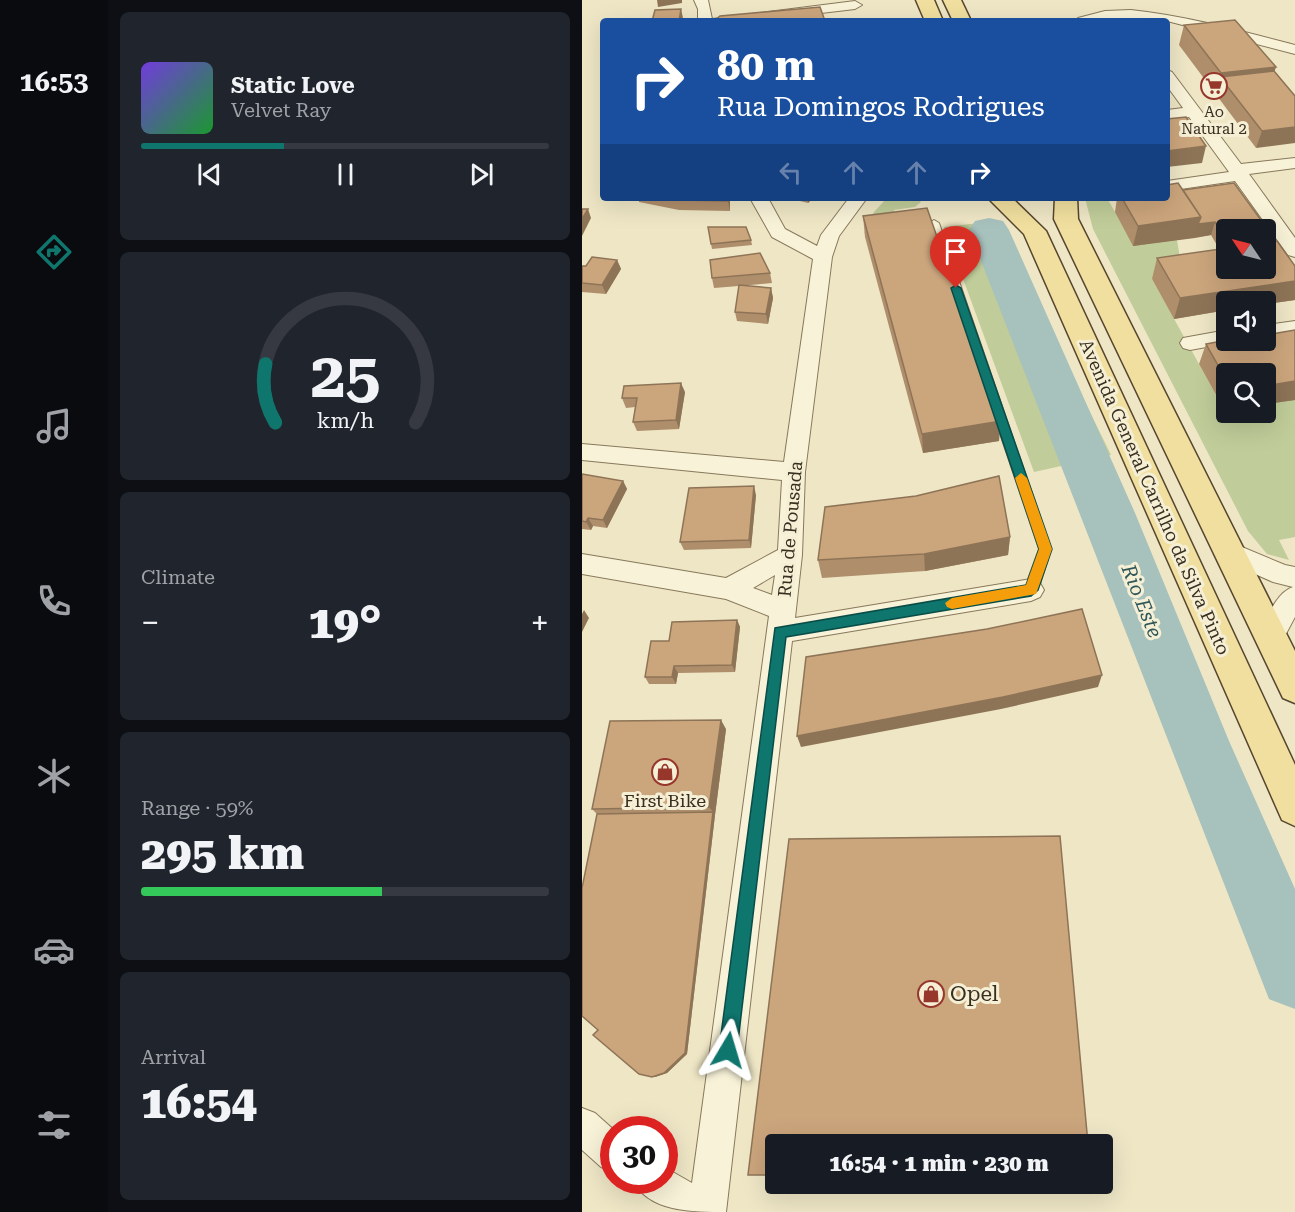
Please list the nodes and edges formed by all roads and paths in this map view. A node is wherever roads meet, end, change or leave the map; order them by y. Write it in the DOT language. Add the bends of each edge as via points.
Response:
graph roads {
  1 [pos="700,0"];
  2 [pos="925,0"];
  3 [pos="952,0"];
  4 [pos="1099,0"];
  5 [pos="855,5"];
  6 [pos="1115,17"];
  7 [pos="705,18"];
  8 [pos="744,18"];
  9 [pos="933,18"];
  10 [pos="961,18"];
  11 [pos="1295,50"];
  12 [pos="1170,79"];
  13 [pos="1195,111"];
  14 [pos="1170,115"];
  15 [pos="1295,163"];
  16 [pos="1239,173"];
  17 [pos="1170,185"];
  18 [pos="761,201"];
  19 [pos="856,201"];
  20 [pos="1002,201"];
  21 [pos="1066,201"];
  22 [pos="934,223"];
  23 [pos="1295,251"];
  24 [pos="823,257"];
  25 [pos="1295,328"];
  26 [pos="1276,331"];
  27 [pos="1216,339"];
  28 [pos="1190,343"];
  29 [pos="582,452"];
  30 [pos="794,472"];
  31 [pos="1230,552"];
  32 [pos="790,555"];
  33 [pos="582,564"];
  34 [pos="1295,577"];
  35 [pos="728,589"];
  36 [pos="1031,590"];
  37 [pos="1295,597"];
  38 [pos="781,621"];
  39 [pos="1271,638"];
  40 [pos="1295,687"];
  41 [pos="1295,807"];
  42 [pos="582,1126"];
  43 [pos="600,1142"];
  44 [pos="676,1194"];
  45 [pos="707,1212"];
  1 -- 7 [label="street"];
  2 -- 9 [label="main road"];
  3 -- 10 [label="main road"];
  4 -- 6 [label="street"];
  5 -- 8 [label="street"];
  6 -- 11 [label="street" via="1182,18"];
  12 -- 13 [label="street"];
  13 -- 14 [label="street"];
  13 -- 16 [label="street"];
  15 -- 16 [label="street"];
  16 -- 17 [label="street"];
  16 -- 23 [label="street"];
  18 -- 24 [label="street" via="778,233"];
  19 -- 24 [label="street, Rua de Pousada" via="830,235"];
  20 -- 41 [label="main road, Avenida General Carrilho da Silva Pinto" via="1034,231"];
  21 -- 31 [label="main road, Avenida General Carrilho da Silva Pinto" via="1066,219"];
  22 -- 36 [label="lane" via="1045,549"];
  24 -- 30 [label="street, Rua de Pousada"];
  25 -- 26 [label="street"];
  27 -- 28 [label="street"];
  29 -- 30 [label="street"];
  30 -- 32 [label="street, Rua de Pousada"];
  31 -- 34 [label="street"];
  31 -- 39 [label="main road, Avenida General Carrilho da Silva Pinto"];
  32 -- 35 [label="street"];
  32 -- 38 [label="street, Rua de Pousada"];
  33 -- 35 [label="street"];
  35 -- 38 [label="street"];
  36 -- 38 [label="street"];
  37 -- 39 [label="street"];
  38 -- 45 [label="street, Rua de Pousada"];
  39 -- 40 [label="main road, Avenida General Carrilho da Silva Pinto"];
  42 -- 43 [label="street"];
  44 -- 45 [label="street"];
}
